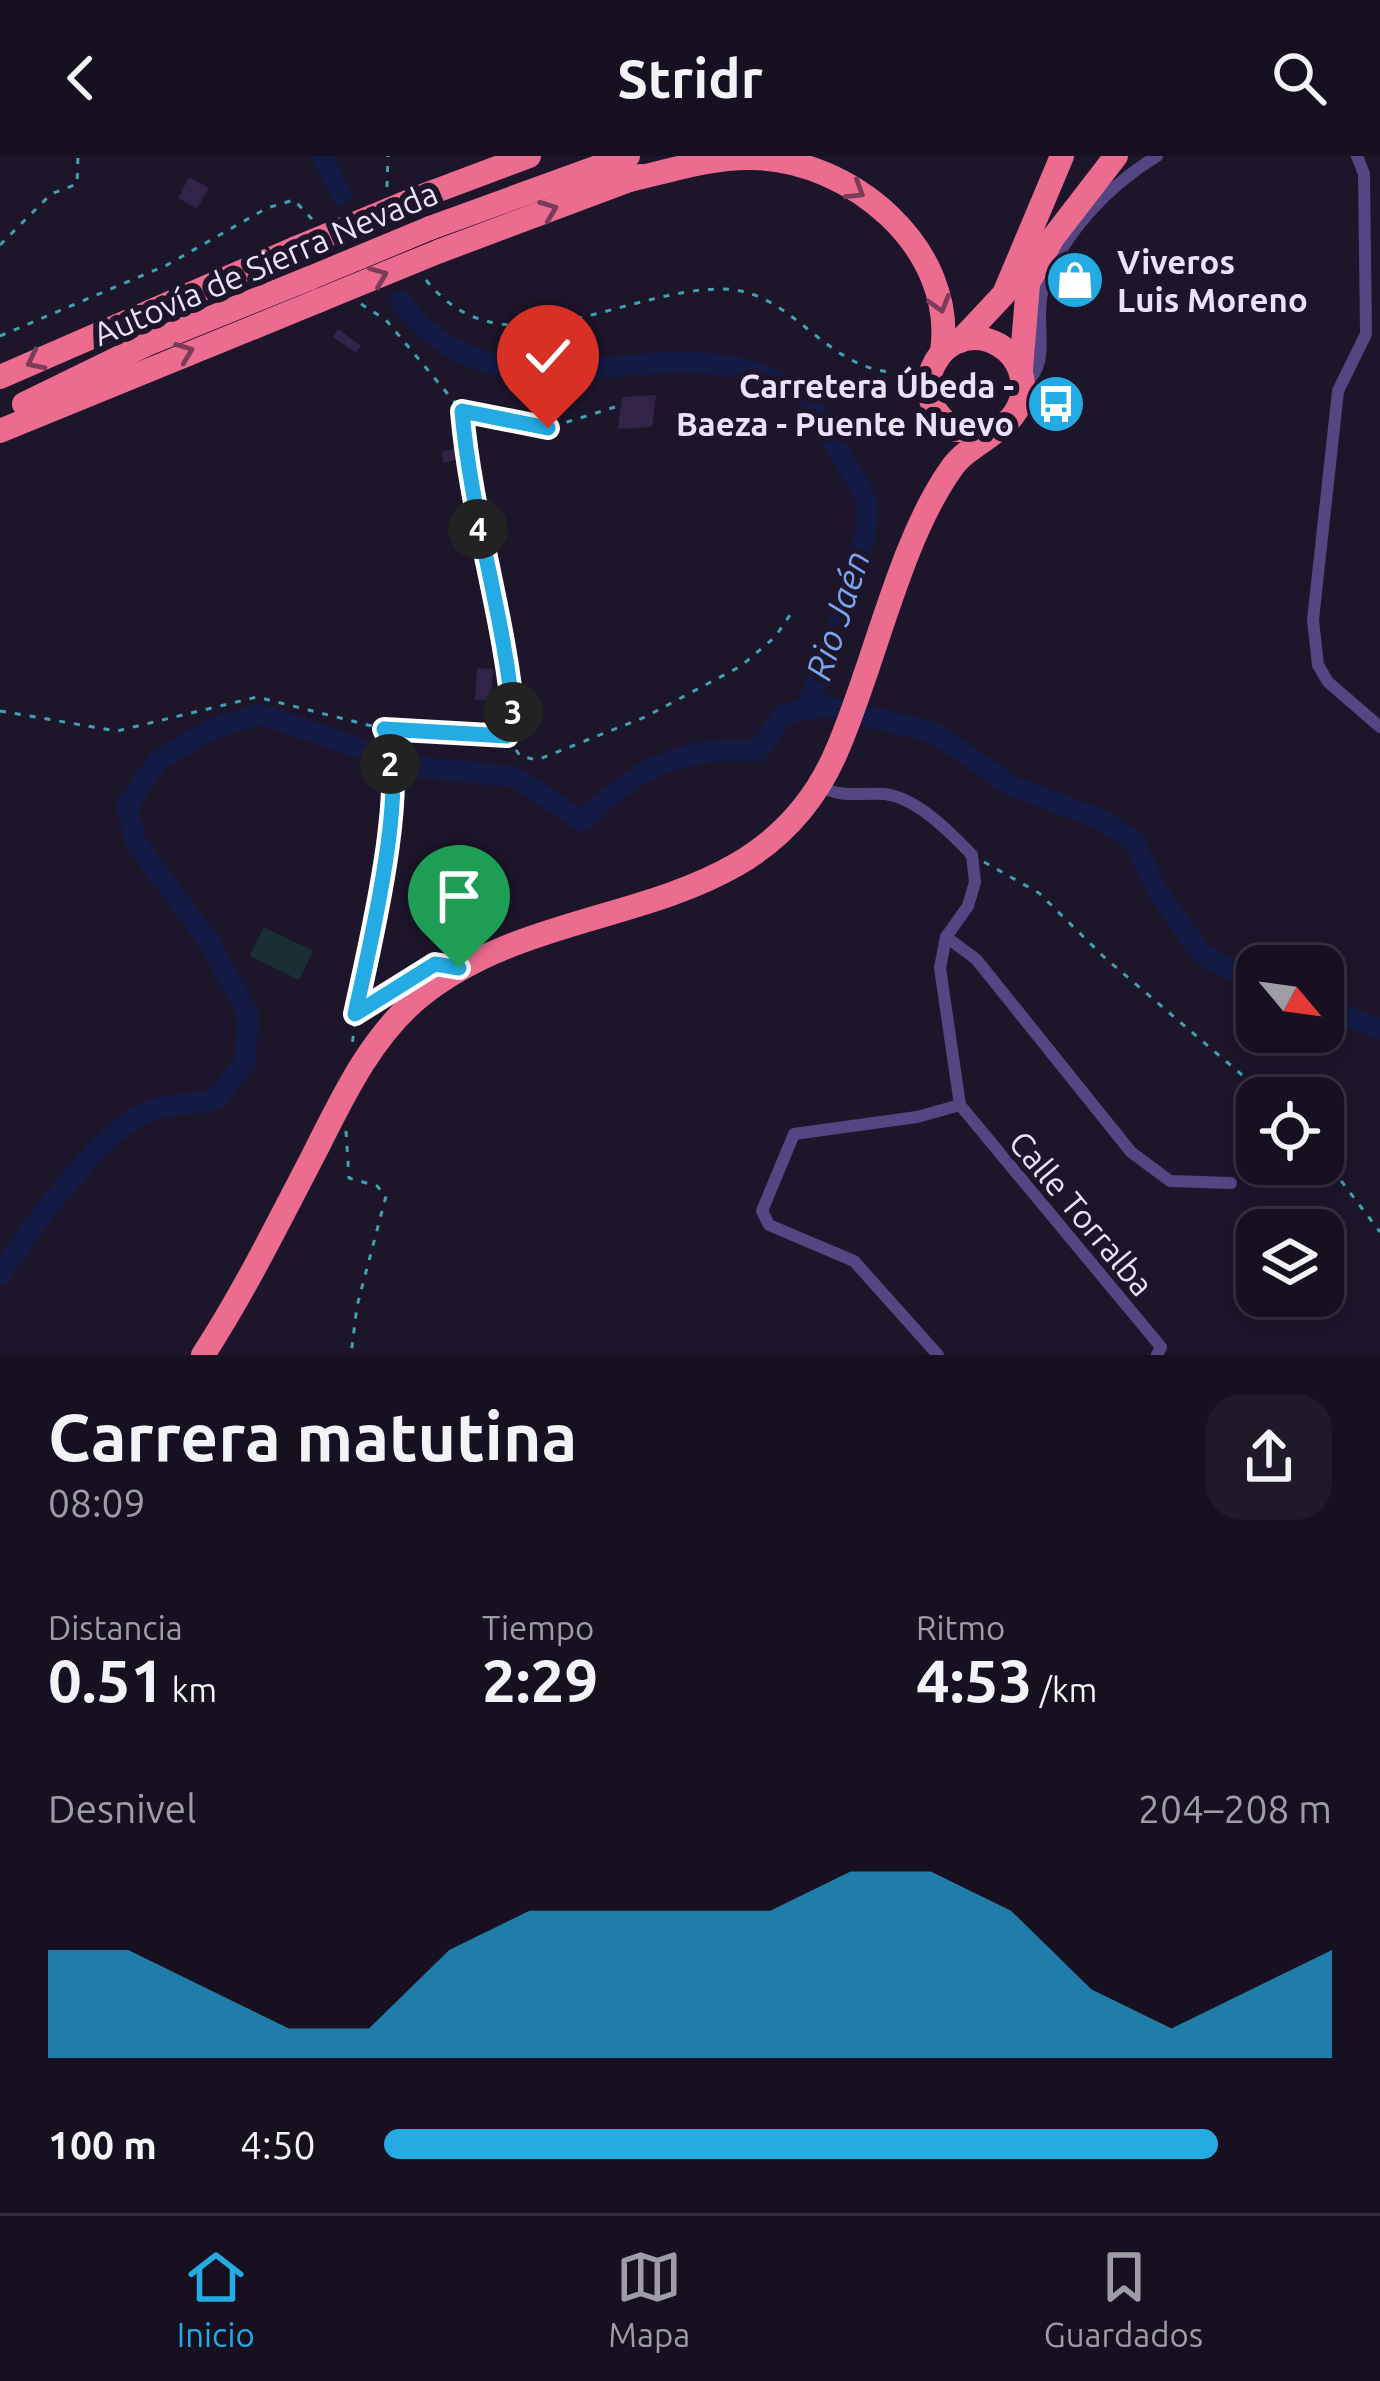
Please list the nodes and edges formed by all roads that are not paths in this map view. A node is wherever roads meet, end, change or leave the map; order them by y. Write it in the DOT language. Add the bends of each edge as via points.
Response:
graph roads {
  1 [pos="529,156"];
  2 [pos="692,156"];
  3 [pos="1062,156"];
  4 [pos="1116,156"];
  5 [pos="1157,156"];
  6 [pos="1357,156"];
  7 [pos="627,169"];
  8 [pos="1045,200"];
  9 [pos="314,289"];
  10 [pos="1023,297"];
  11 [pos="944,356"];
  12 [pos="0,377"];
  13 [pos="1022,378"];
  14 [pos="936,414"];
  15 [pos="0,416"];
  16 [pos="0,431"];
  17 [pos="993,431"];
  18 [pos="919,532"];
  19 [pos="1380,727"];
  20 [pos="819,786"];
  21 [pos="946,937"];
  22 [pos="960,1105"];
  23 [pos="1231,1183"];
  24 [pos="203,1355"];
  25 [pos="938,1355"];
  26 [pos="1157,1355"];
  1 -- 12 [label="highway, Autovía de Sierra Nevada, one-way, bridge"];
  2 -- 7 [label="highway"];
  3 -- 8 [label="highway"];
  4 -- 10 [label="highway" via="1052,239"];
  5 -- 13 [label="street" via="1087,214 1054,266 1036,323 1042,361 1038,374"];
  6 -- 19 [label="street" via="1364,174 1366,334 1338,391 1313,620 1328,682"];
  9 -- 7 [label="highway, one-way, bridge"];
  7 -- 11 [label="highway, one-way" via="751,158 845,183 887,214 922,259 944,310"];
  8 -- 10 [label="highway"];
  8 -- 11 [label="highway" via="999,303"];
  9 -- 15 [label="highway, Autovía de Sierra Nevada" via="149,344"];
  16 -- 9 [label="highway, one-way"];
  10 -- 13 [label="highway"];
  11 -- 13 [label="highway" via="976,339 1000,346"];
  11 -- 14 [label="highway" via="928,394"];
  13 -- 17 [label="highway" via="1018,409"];
  14 -- 17 [label="highway" via="956,430"];
  14 -- 18 [label="highway" via="940,460"];
  17 -- 18 [label="highway" via="950,470"];
  18 -- 20 [label="highway"];
  20 -- 21 [label="street" via="851,799 887,794 908,802 972,855 968,906"];
  20 -- 24 [label="highway" via="785,831 723,875 527,937 459,968 395,1020"];
  21 -- 22 [label="street" via="940,968"];
  21 -- 23 [label="street" via="976,958 1131,1152 1170,1180"];
  22 -- 25 [label="street" via="794,1134 762,1211 769,1226 854,1262"];
  22 -- 26 [label="street, Calle Torralba" via="1161,1347"];
}
